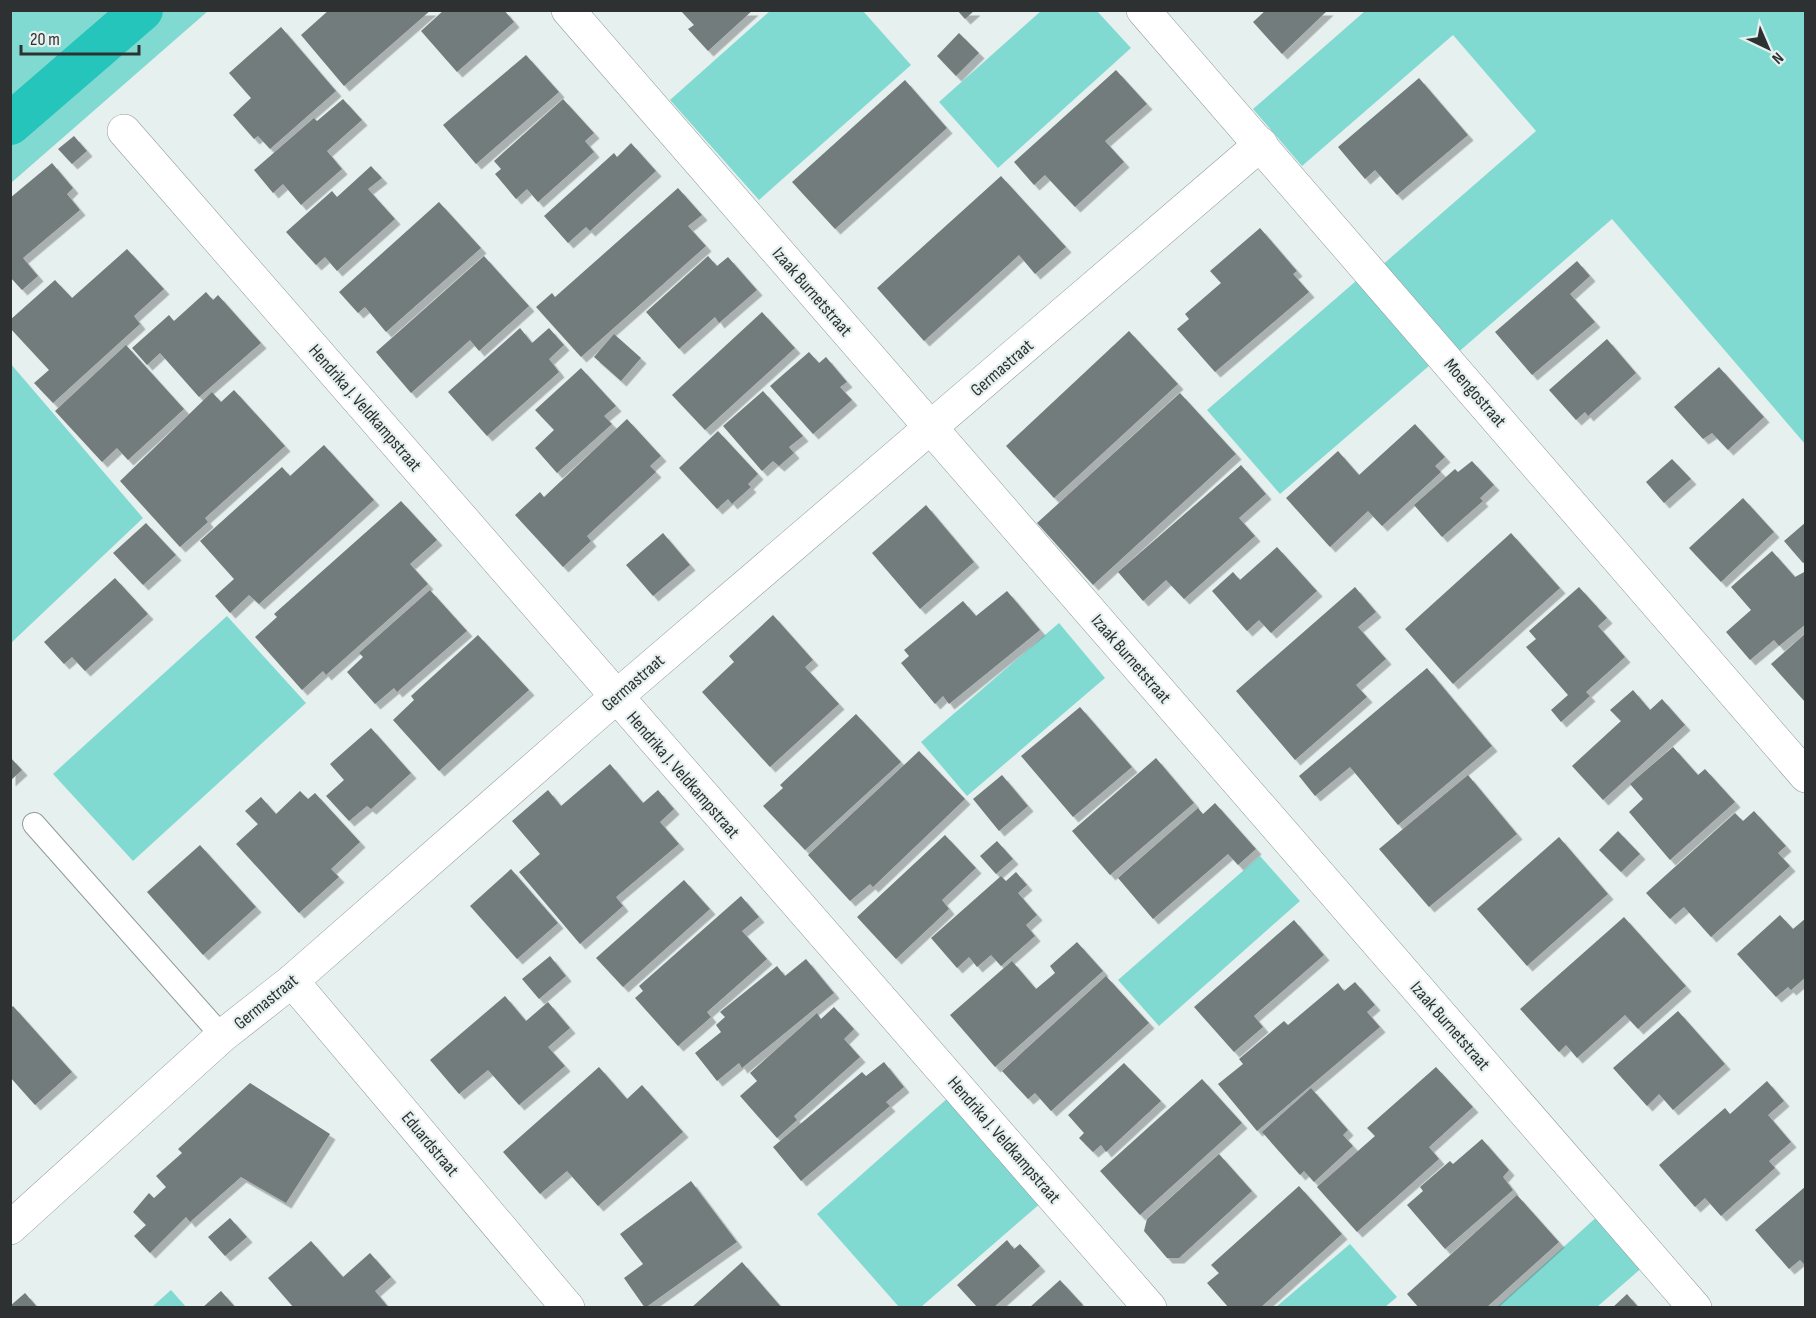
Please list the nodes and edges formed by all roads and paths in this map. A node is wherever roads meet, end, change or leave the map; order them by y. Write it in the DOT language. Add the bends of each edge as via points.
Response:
graph roads {
  1 [pos="568,10"];
  2 [pos="1143,10"];
  3 [pos="124,131"];
  4 [pos="1261,144"];
  5 [pos="931,429"];
  6 [pos="616,697"];
  7 [pos="1806,776"];
  8 [pos="34,824"];
  9 [pos="292,981"];
  10 [pos="222,1036"];
  11 [pos="10,1228"];
  12 [pos="568,1308"];
  13 [pos="1150,1308"];
  14 [pos="1695,1308"];
  1 -- 5 [label="street, Izaak Burnetstraat"];
  2 -- 4 [label="street, Moengostraat"];
  3 -- 6 [label="street, Hendrika J. Veldkampstraat"];
  4 -- 5 [label="street, Germastraat"];
  4 -- 7 [label="street, Moengostraat"];
  5 -- 6 [label="street, Germastraat"];
  5 -- 14 [label="street, Izaak Burnetstraat"];
  6 -- 9 [label="street, Germastraat"];
  6 -- 13 [label="street, Hendrika J. Veldkampstraat"];
  8 -- 10 [label="lane"];
  9 -- 10 [label="street, Germastraat"];
  9 -- 12 [label="street, Eduardstraat"];
  10 -- 11 [label="street, Germastraat"];
}
